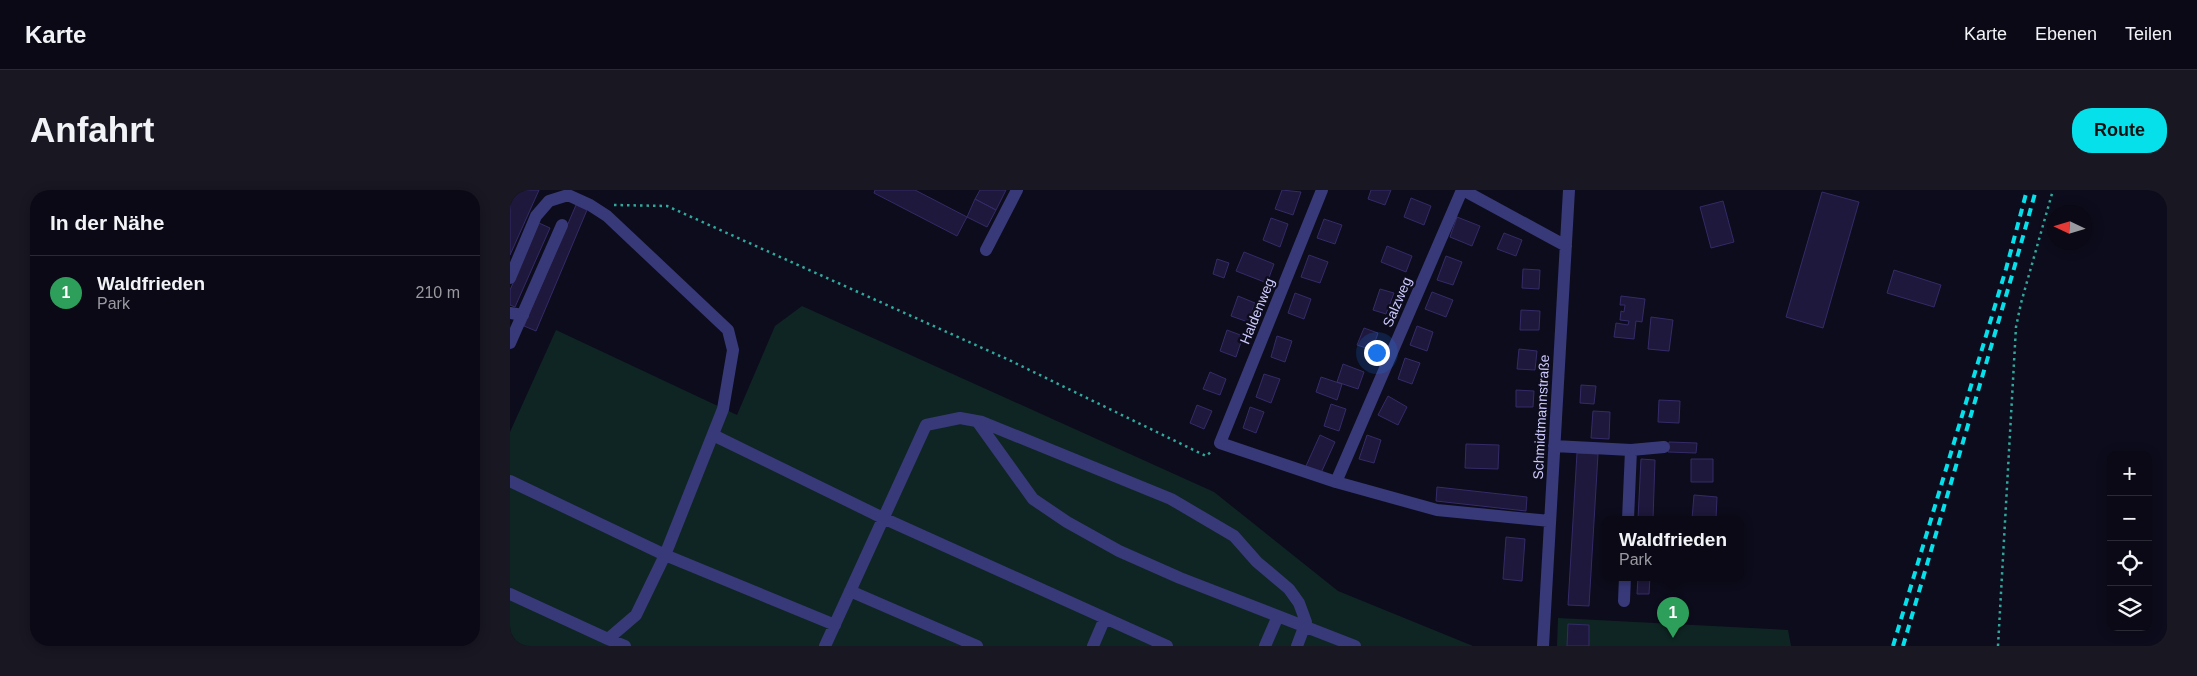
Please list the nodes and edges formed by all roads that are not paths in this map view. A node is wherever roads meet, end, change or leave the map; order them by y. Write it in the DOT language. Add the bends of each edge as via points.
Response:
graph roads {
  1 [pos="1017,190"];
  2 [pos="1322,190"];
  3 [pos="1462,190"];
  4 [pos="1569,190"];
  5 [pos="562,224"];
  6 [pos="1566,246"];
  7 [pos="986,250"];
  8 [pos="510,278"];
  9 [pos="516,314"];
  10 [pos="510,343"];
  11 [pos="977,422"];
  12 [pos="713,435"];
  13 [pos="1554,446"];
  14 [pos="1664,447"];
  15 [pos="1631,450"];
  16 [pos="510,481"];
  17 [pos="1336,482"];
  18 [pos="1628,516"];
  19 [pos="883,518"];
  20 [pos="1550,521"];
  21 [pos="665,555"];
  22 [pos="1625,581"];
  23 [pos="850,592"];
  24 [pos="510,594"];
  25 [pos="1624,601"];
  26 [pos="1278,616"];
  27 [pos="1105,618"];
  28 [pos="834,625"];
  29 [pos="1305,626"];
  30 [pos="608,639"];
  31 [pos="625,646"];
  32 [pos="825,646"];
  33 [pos="977,646"];
  34 [pos="1092,646"];
  35 [pos="1167,646"];
  36 [pos="1265,646"];
  37 [pos="1298,646"];
  38 [pos="1355,646"];
  39 [pos="1543,646"];
  1 -- 7 [label="street"];
  2 -- 17 [label="street, Haldenweg" via="1220,443"];
  3 -- 6 [label="street"];
  3 -- 17 [label="street, Salzweg"];
  4 -- 6 [label="street, Schmidtmannstraße"];
  5 -- 9 [label="street"];
  6 -- 13 [label="street, Schmidtmannstraße"];
  8 -- 12 [label="street" via="536,216 549,201 568,195 607,216 728,330 733,350 723,409"];
  9 -- 10 [label="street"];
  11 -- 19 [label="street" via="960,418 926,426"];
  11 -- 26 [label="street" via="1033,498 1067,522 1119,551"];
  11 -- 29 [label="street" via="1171,499 1234,536 1257,562 1290,589 1299,603"];
  12 -- 19 [label="street"];
  12 -- 21 [label="street"];
  13 -- 15 [label="street"];
  13 -- 20 [label="street, Schmidtmannstraße"];
  14 -- 15 [label="street"];
  15 -- 18 [label="street"];
  16 -- 21 [label="street"];
  17 -- 20 [label="street" via="1437,510"];
  19 -- 23 [label="street"];
  19 -- 27 [label="street"];
  20 -- 39 [label="street, Schmidtmannstraße"];
  21 -- 28 [label="street"];
  21 -- 30 [label="street" via="636,615"];
  22 -- 25 [label="street"];
  23 -- 28 [label="street"];
  23 -- 33 [label="street"];
  24 -- 30 [label="street"];
  26 -- 29 [label="street"];
  26 -- 36 [label="street"];
  27 -- 34 [label="street"];
  27 -- 35 [label="street"];
  28 -- 32 [label="street"];
  29 -- 37 [label="street"];
  29 -- 38 [label="street"];
  30 -- 31 [label="street"];
}
